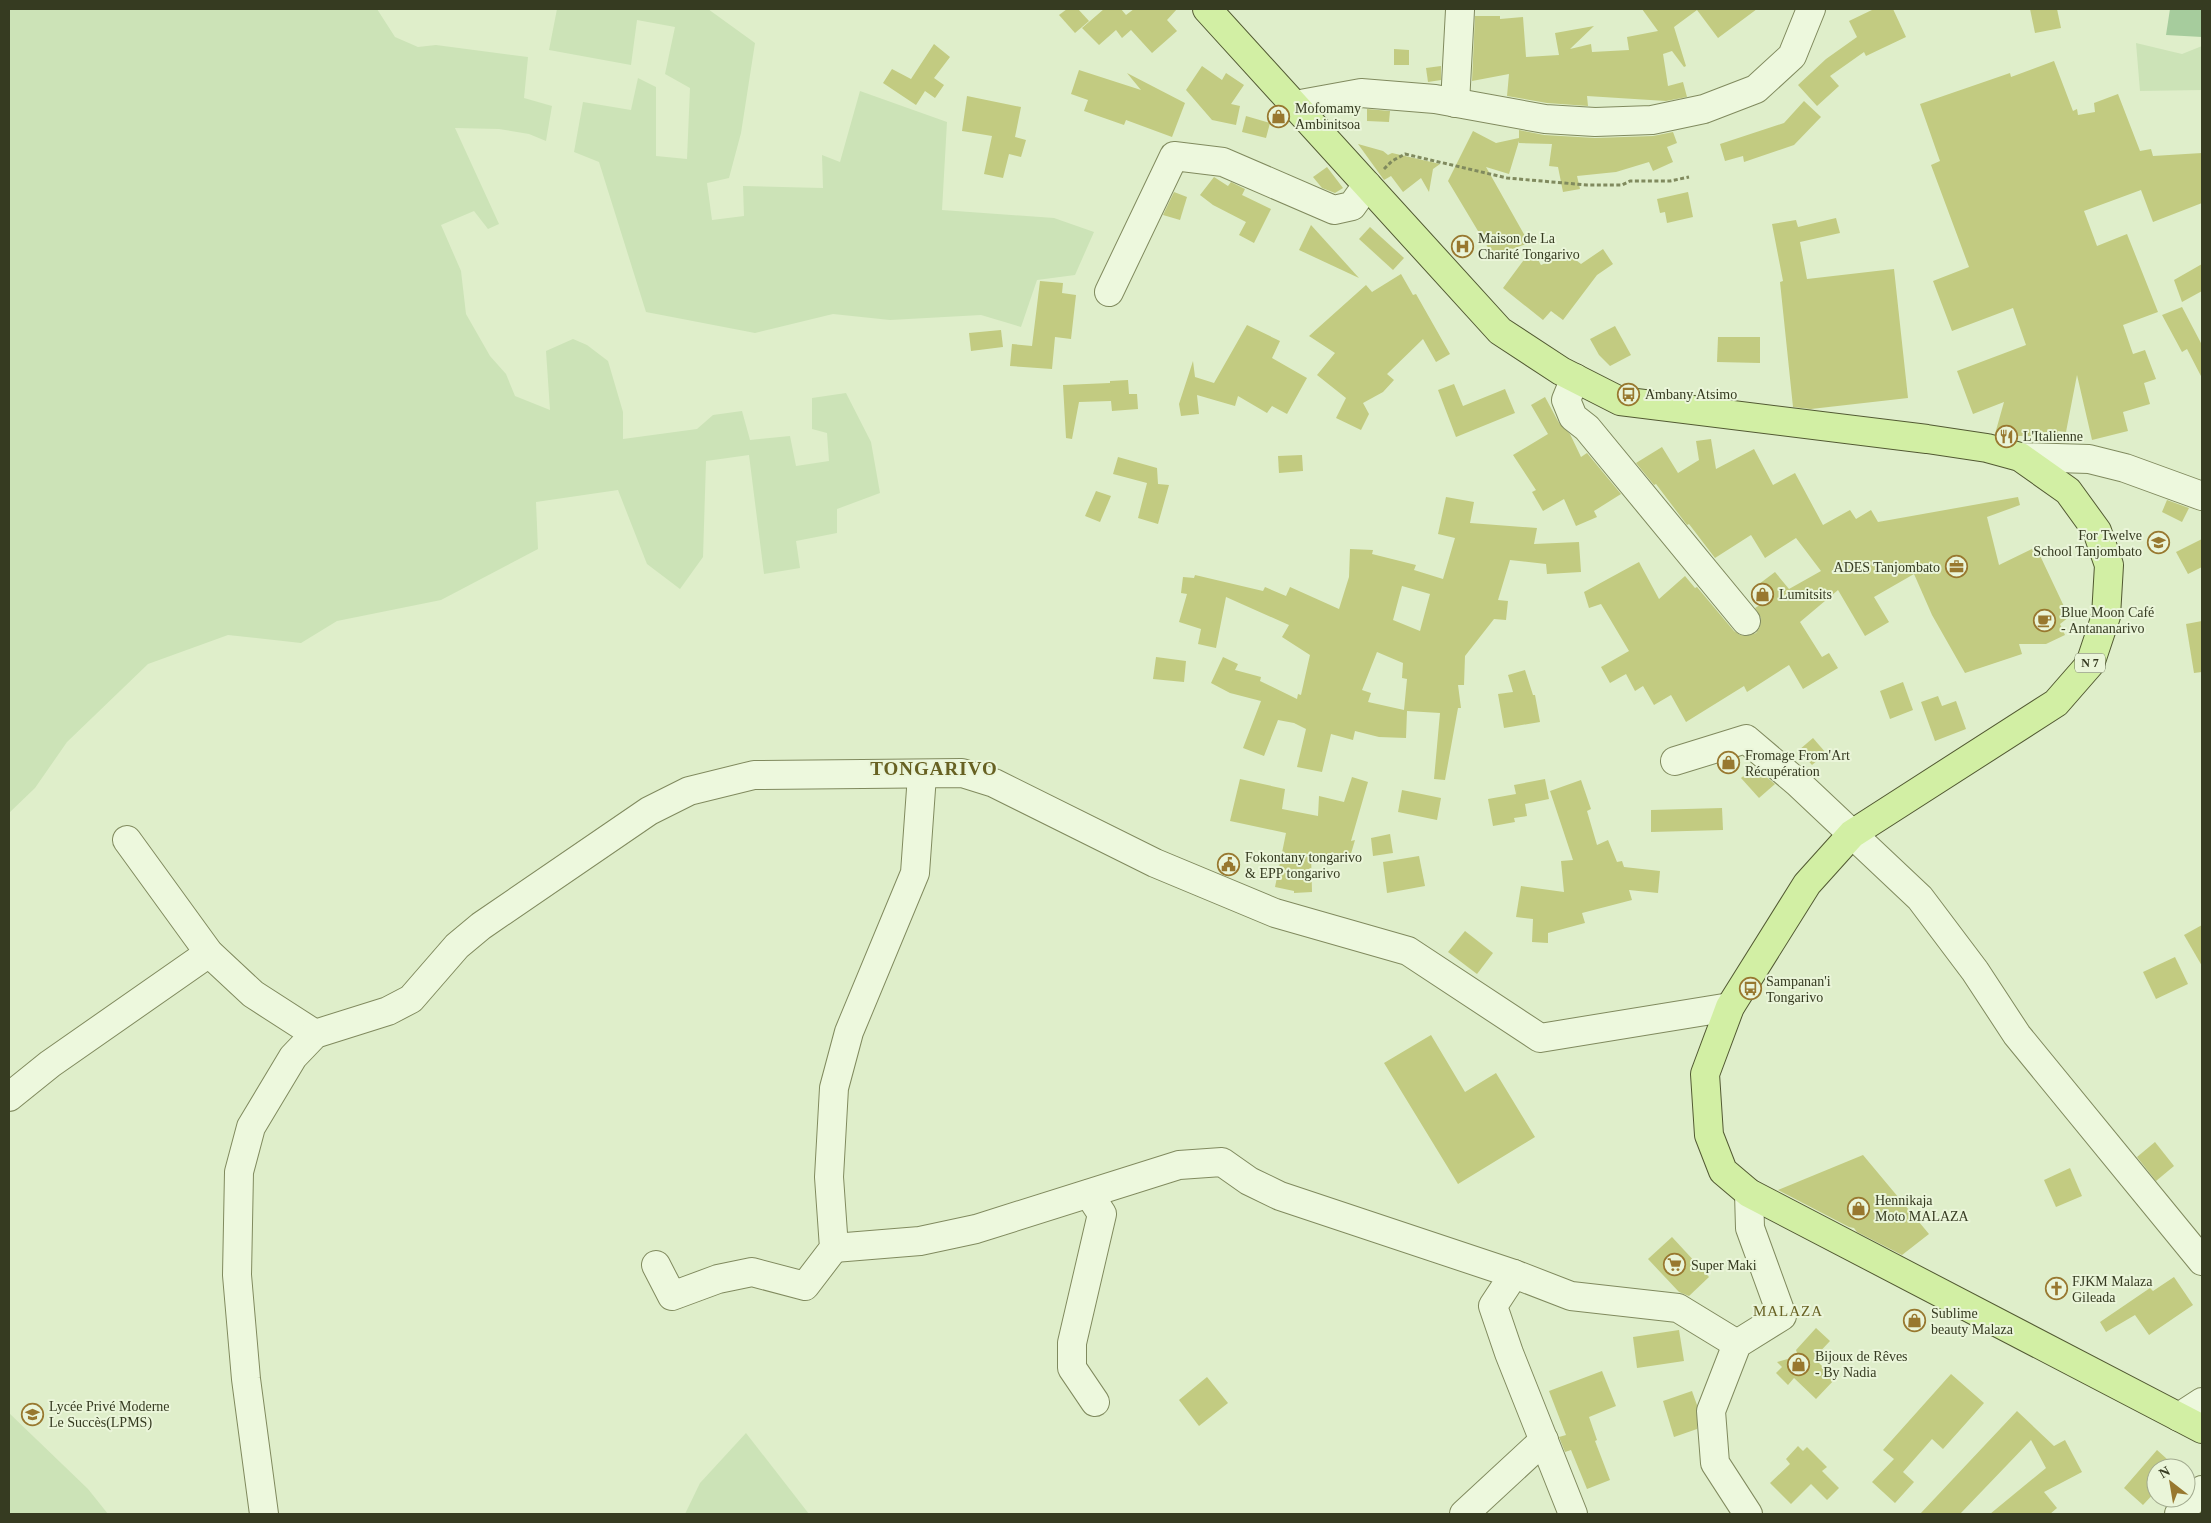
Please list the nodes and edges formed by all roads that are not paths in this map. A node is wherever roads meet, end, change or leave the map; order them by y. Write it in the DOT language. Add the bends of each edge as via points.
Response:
graph roads {
  1 [pos="1207,9"];
  2 [pos="1811,9"];
  3 [pos="1460,10"];
  4 [pos="1455,103"];
  5 [pos="1295,105"];
  6 [pos="1367,185"];
  7 [pos="1109,292"];
  8 [pos="1575,378"];
  9 [pos="2020,457"];
  10 [pos="2202,496"];
  11 [pos="1746,621"];
  12 [pos="1674,761"];
  13 [pos="922,774"];
  14 [pos="1852,834"];
  15 [pos="127,840"];
  16 [pos="209,953"];
  17 [pos="1730,1007"];
  18 [pos="315,1034"];
  19 [pos="9,1097"];
  20 [pos="1749,1193"];
  21 [pos="1089,1194"];
  22 [pos="834,1248"];
  23 [pos="2199,1251"];
  24 [pos="656,1264"];
  25 [pos="1514,1274"];
  26 [pos="1737,1344"];
  27 [pos="1095,1402"];
  28 [pos="2202,1402"];
  29 [pos="2190,1423"];
  30 [pos="1544,1440"];
  31 [pos="2202,1490"];
  32 [pos="264,1514"];
  33 [pos="1464,1514"];
  34 [pos="1573,1514"];
  35 [pos="1748,1514"];
  36 [pos="2179,1514"];
  1 -- 5 [label="main road, N 7"];
  2 -- 4 [label="street" via="1792,56 1756,89 1704,109 1652,120 1595,122 1544,119"];
  3 -- 4 [label="street"];
  4 -- 5 [label="street" via="1361,93"];
  5 -- 6 [label="main road, N 7"];
  6 -- 7 [label="street" via="1352,206 1334,210 1223,162 1174,156"];
  6 -- 8 [label="main road, N 7" via="1500,331"];
  8 -- 9 [label="main road, N 7" via="1620,402 1928,439"];
  8 -- 11 [label="street" via="1566,400 1573,417 1587,428"];
  9 -- 10 [label="street" via="2089,459 2125,468"];
  9 -- 14 [label="main road, N 7" via="2068,491 2097,531 2109,565 2106,616 2090,664 2056,703"];
  12 -- 14 [label="street" via="1746,739"];
  13 -- 17 [label="street" via="962,773 994,783 1155,863 1275,913 1408,951 1540,1038"];
  13 -- 18 [label="street" via="754,775 689,791 649,811 481,926 457,946 411,999 388,1011"];
  13 -- 22 [label="street" via="915,873 849,1032 834,1088 829,1177"];
  14 -- 17 [label="main road, N 7" via="1807,884"];
  14 -- 23 [label="street" via="1920,898 1975,971 2017,1035"];
  15 -- 16 [label="street"];
  16 -- 18 [label="street" via="253,994"];
  16 -- 19 [label="street" via="50,1064"];
  17 -- 20 [label="main road, N 7" via="1705,1074 1709,1134 1723,1171"];
  18 -- 32 [label="street" via="294,1057 251,1127 239,1172 237,1274 246,1379"];
  20 -- 26 [label="street" via="1750,1228 1782,1316"];
  20 -- 29 [label="main road, N 7"];
  21 -- 22 [label="street" via="976,1229 920,1241"];
  21 -- 25 [label="street" via="1179,1165 1222,1162 1249,1181 1280,1196"];
  21 -- 27 [label="street" via="1102,1214 1072,1343 1072,1368"];
  22 -- 24 [label="street" via="806,1286 752,1272 718,1279 672,1296"];
  25 -- 26 [label="street" via="1571,1296 1678,1308"];
  25 -- 30 [label="street" via="1494,1306"];
  26 -- 35 [label="street" via="1711,1411 1715,1463"];
  28 -- 29 [label="street"];
  30 -- 33 [label="street"];
  30 -- 34 [label="street"];
  31 -- 36 [label="street"];
}
